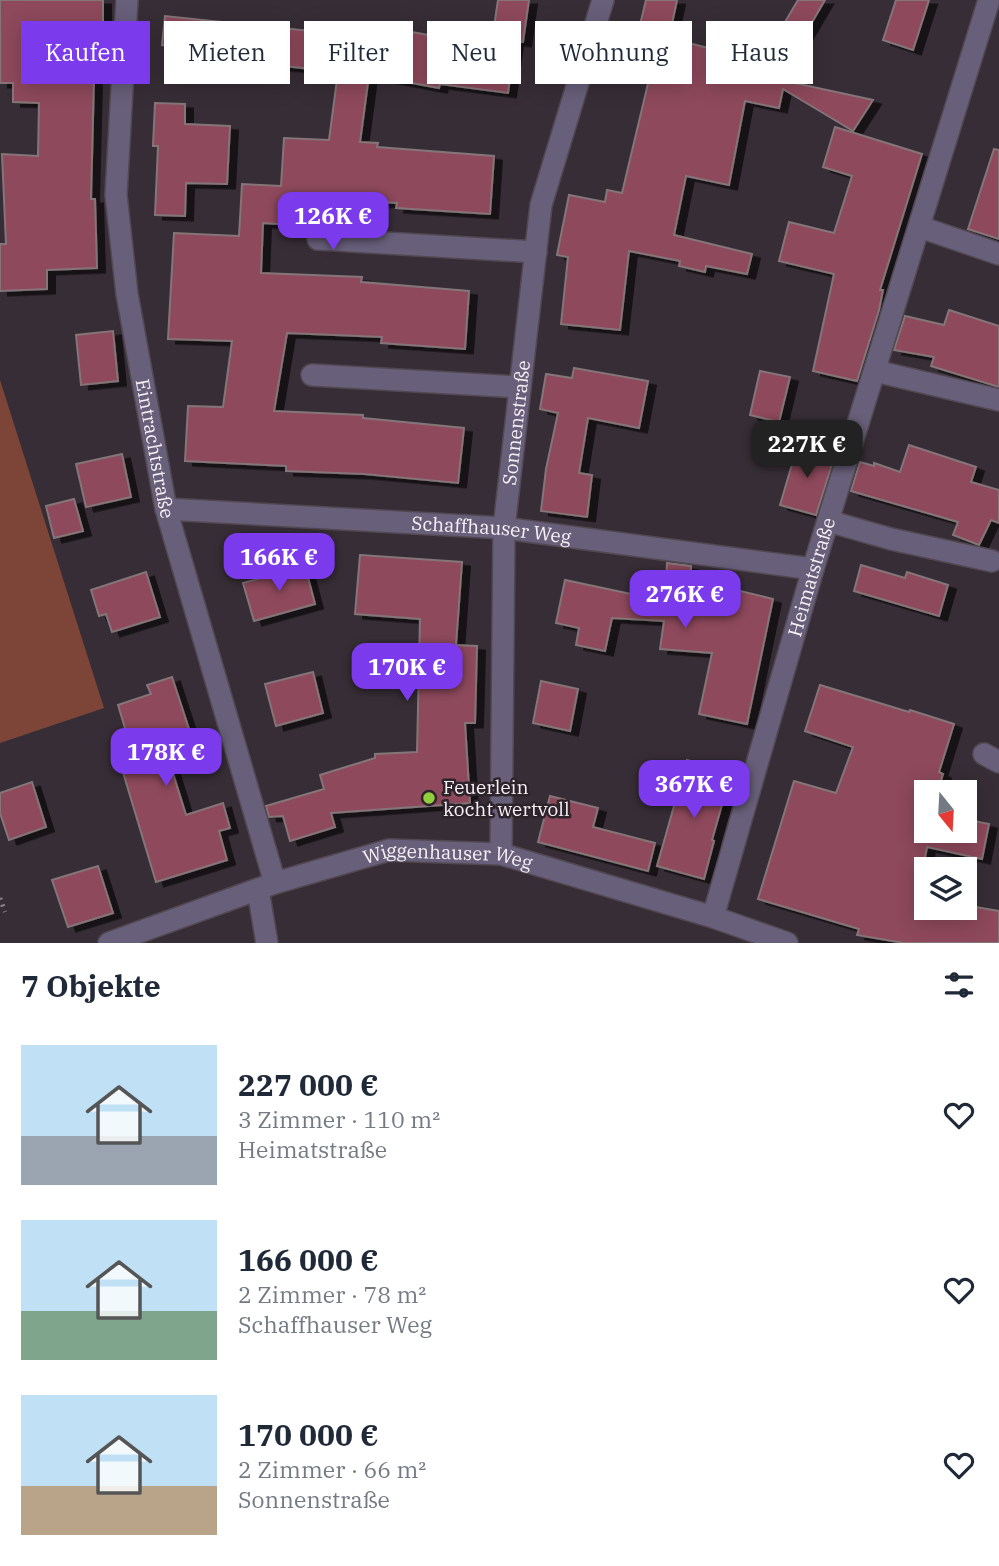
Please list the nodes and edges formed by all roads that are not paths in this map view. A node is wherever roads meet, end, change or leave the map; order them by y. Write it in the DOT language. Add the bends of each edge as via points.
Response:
graph roads {
  1 [pos="127,0"];
  2 [pos="603,0"];
  3 [pos="989,0"];
  4 [pos="920,227"];
  5 [pos="318,239"];
  6 [pos="536,252"];
  7 [pos="999,254"];
  8 [pos="875,371"];
  9 [pos="312,375"];
  10 [pos="520,387"];
  11 [pos="999,400"];
  12 [pos="166,509"];
  13 [pos="828,521"];
  14 [pos="504,528"];
  15 [pos="992,561"];
  16 [pos="813,569"];
  17 [pos="501,855"];
  18 [pos="266,887"];
  19 [pos="713,917"];
  20 [pos="109,943"];
  21 [pos="267,943"];
  22 [pos="787,943"];
  1 -- 12 [label="street, Eintrachtstraße" via="116,195 127,293"];
  2 -- 6 [label="street, Sonnenstraße" via="541,205"];
  3 -- 4 [label="street, Heimatstraße"];
  4 -- 7 [label="street"];
  4 -- 8 [label="street, Heimatstraße"];
  5 -- 6 [label="street"];
  6 -- 10 [label="street, Sonnenstraße"];
  8 -- 11 [label="street"];
  8 -- 13 [label="street, Heimatstraße"];
  9 -- 10 [label="street"];
  10 -- 14 [label="street, Sonnenstraße"];
  12 -- 14 [label="street, Schaffhauser Weg"];
  12 -- 18 [label="street, Eintrachtstraße"];
  13 -- 15 [label="street"];
  13 -- 16 [label="street, Heimatstraße"];
  14 -- 16 [label="street, Schaffhauser Weg"];
  14 -- 17 [label="street, Sonnenstraße"];
  16 -- 19 [label="street, Heimatstraße"];
  17 -- 18 [label="street, Wiggenhauser Weg" via="389,850"];
  17 -- 19 [label="street, Wiggenhauser Weg"];
  18 -- 20 [label="street, Wiggenhauser Weg"];
  18 -- 21 [label="street, Eintrachtstraße"];
  19 -- 22 [label="street, Wiggenhauser Weg"];
}
